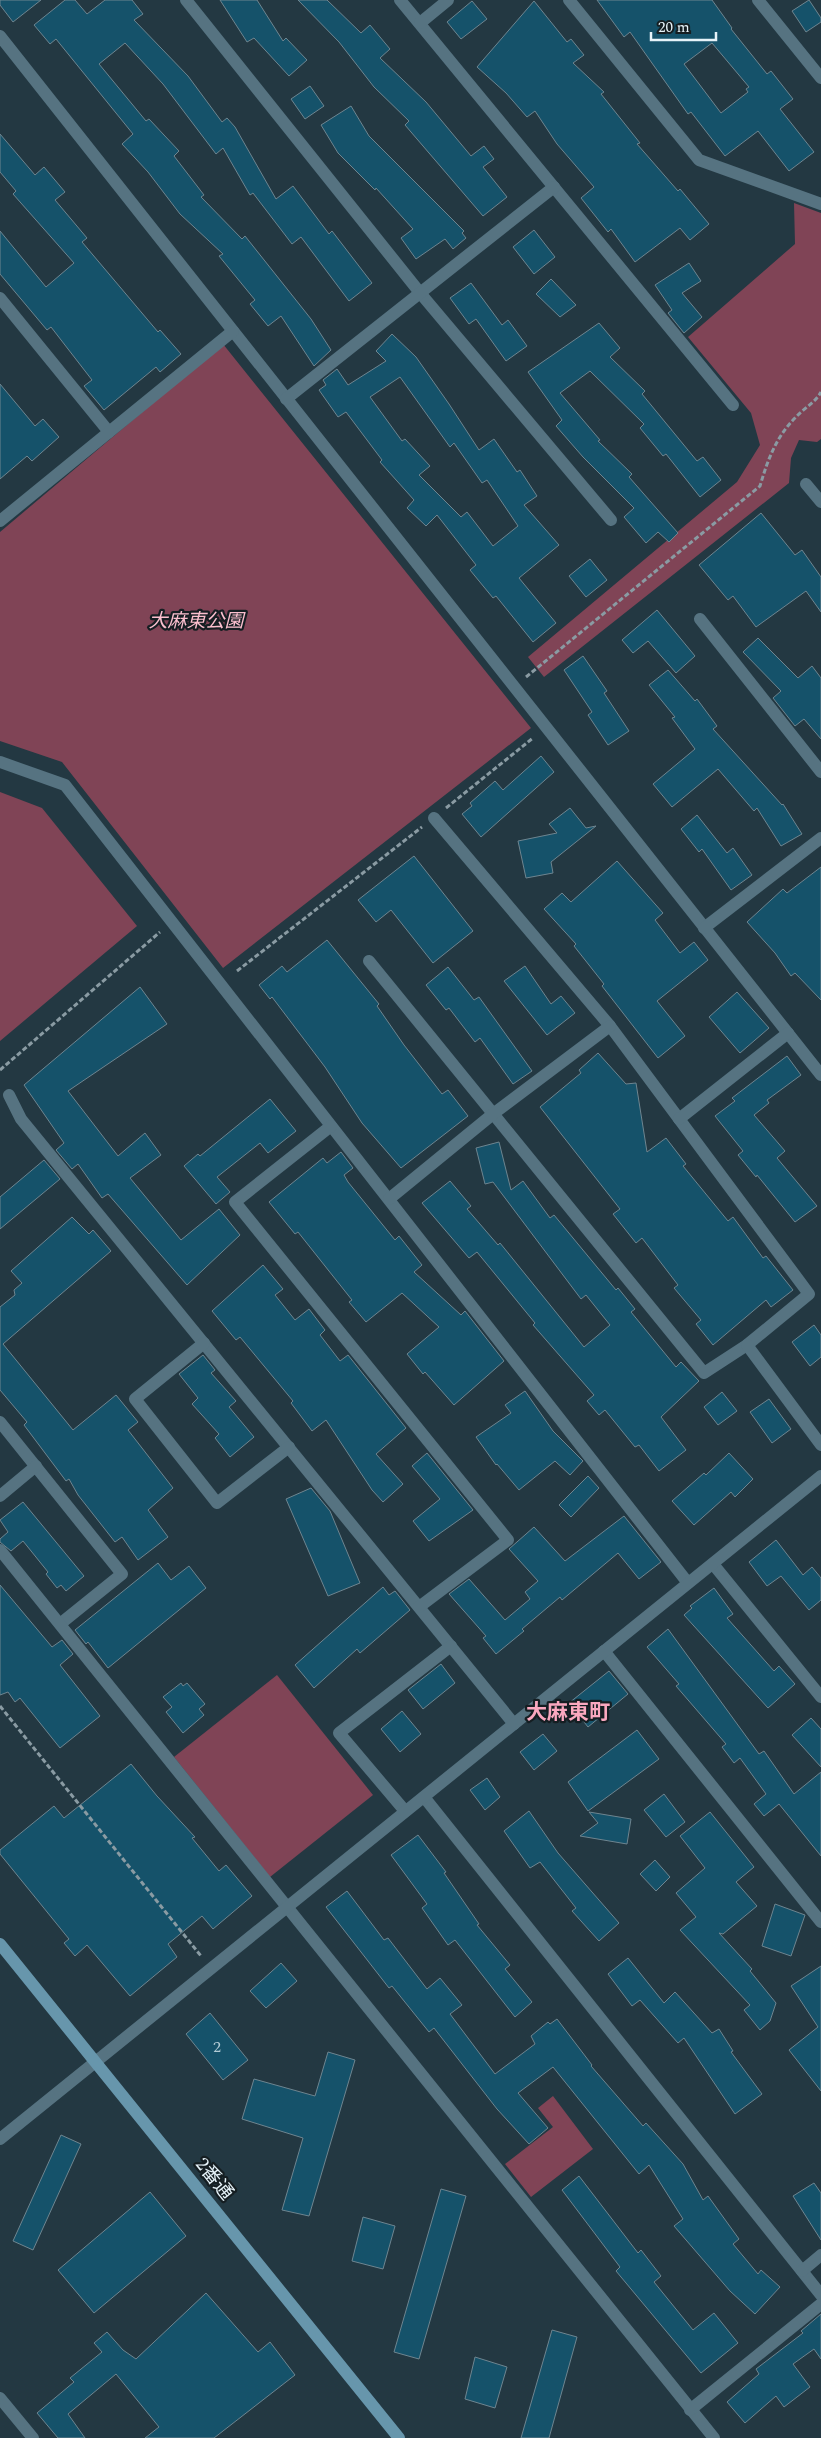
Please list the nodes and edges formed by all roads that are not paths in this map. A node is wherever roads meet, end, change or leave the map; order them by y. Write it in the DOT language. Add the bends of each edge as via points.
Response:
graph roads {
  1 [pos="186,0"];
  2 [pos="400,0"];
  3 [pos="448,0"];
  4 [pos="570,0"];
  5 [pos="758,0"];
  6 [pos="420,23"];
  7 [pos="0,36"];
  8 [pos="821,78"];
  9 [pos="554,187"];
  10 [pos="821,204"];
  11 [pos="421,294"];
  12 [pos="0,298"];
  13 [pos="233,331"];
  14 [pos="286,399"];
  15 [pos="733,405"];
  16 [pos="109,432"];
  17 [pos="806,484"];
  18 [pos="821,502"];
  19 [pos="611,520"];
  20 [pos="0,521"];
  21 [pos="700,619"];
  22 [pos="0,762"];
  23 [pos="821,772"];
  24 [pos="434,818"];
  25 [pos="821,838"];
  26 [pos="704,928"];
  27 [pos="369,961"];
  28 [pos="610,1026"];
  29 [pos="788,1033"];
  30 [pos="821,1075"];
  31 [pos="9,1095"];
  32 [pos="493,1114"];
  33 [pos="679,1119"];
  34 [pos="331,1126"];
  35 [pos="388,1200"];
  36 [pos="204,1343"];
  37 [pos="747,1345"];
  38 [pos="0,1422"];
  39 [pos="821,1445"];
  40 [pos="289,1447"];
  41 [pos="36,1466"];
  42 [pos="821,1476"];
  43 [pos="0,1496"];
  44 [pos="0,1550"];
  45 [pos="712,1564"];
  46 [pos="688,1583"];
  47 [pos="419,1608"];
  48 [pos="60,1624"];
  49 [pos="451,1646"];
  50 [pos="604,1651"];
  51 [pos="821,1697"];
  52 [pos="514,1724"];
  53 [pos="424,1797"];
  54 [pos="406,1811"];
  55 [pos="286,1908"];
  56 [pos="821,1922"];
  57 [pos="0,1944"];
  58 [pos="95,2062"];
  59 [pos="0,2139"];
  60 [pos="821,2255"];
  61 [pos="802,2270"];
  62 [pos="821,2295"];
  63 [pos="821,2304"];
  64 [pos="0,2398"];
  65 [pos="690,2410"];
  66 [pos="33,2438"];
  67 [pos="399,2438"];
  68 [pos="714,2438"];
  1 -- 11 [label="street"];
  2 -- 6 [label="street"];
  3 -- 6 [label="street"];
  4 -- 10 [label="street" via="700,160"];
  5 -- 8 [label="street"];
  6 -- 9 [label="street"];
  7 -- 13 [label="street"];
  9 -- 11 [label="street"];
  9 -- 15 [label="street"];
  11 -- 14 [label="street"];
  11 -- 19 [label="street"];
  12 -- 16 [label="street"];
  13 -- 14 [label="street"];
  13 -- 16 [label="street"];
  14 -- 26 [label="street"];
  16 -- 20 [label="street"];
  17 -- 18 [label="street"];
  21 -- 23 [label="street"];
  22 -- 34 [label="street" via="65,785"];
  24 -- 28 [label="street"];
  25 -- 26 [label="street"];
  26 -- 29 [label="street"];
  27 -- 32 [label="street"];
  28 -- 32 [label="street"];
  28 -- 33 [label="street"];
  29 -- 30 [label="street"];
  29 -- 33 [label="street"];
  31 -- 36 [label="street" via="21,1119"];
  32 -- 35 [label="street"];
  32 -- 37 [label="street" via="704,1373"];
  33 -- 37 [label="street" via="809,1294"];
  34 -- 35 [label="street"];
  34 -- 47 [label="street" via="235,1202 508,1540"];
  35 -- 46 [label="street"];
  36 -- 40 [label="street"];
  36 -- 40 [label="street" via="135,1399 217,1503"];
  37 -- 39 [label="street"];
  38 -- 41 [label="street"];
  40 -- 47 [label="street"];
  41 -- 43 [label="street"];
  41 -- 48 [label="street" via="122,1574"];
  42 -- 45 [label="street"];
  44 -- 48 [label="street"];
  45 -- 46 [label="street"];
  45 -- 51 [label="street"];
  46 -- 50 [label="street"];
  47 -- 49 [label="street"];
  48 -- 55 [label="street"];
  49 -- 52 [label="street"];
  49 -- 54 [label="street" via="339,1733"];
  50 -- 52 [label="street"];
  50 -- 56 [label="street"];
  52 -- 53 [label="street"];
  53 -- 54 [label="street"];
  53 -- 61 [label="street"];
  54 -- 55 [label="street"];
  55 -- 58 [label="street"];
  55 -- 65 [label="street"];
  57 -- 58 [label="main road, 2番通"];
  58 -- 59 [label="street"];
  58 -- 67 [label="main road, 2番通"];
  60 -- 61 [label="street"];
  61 -- 62 [label="street"];
  63 -- 65 [label="street"];
  64 -- 66 [label="street"];
  65 -- 68 [label="street"];
}
